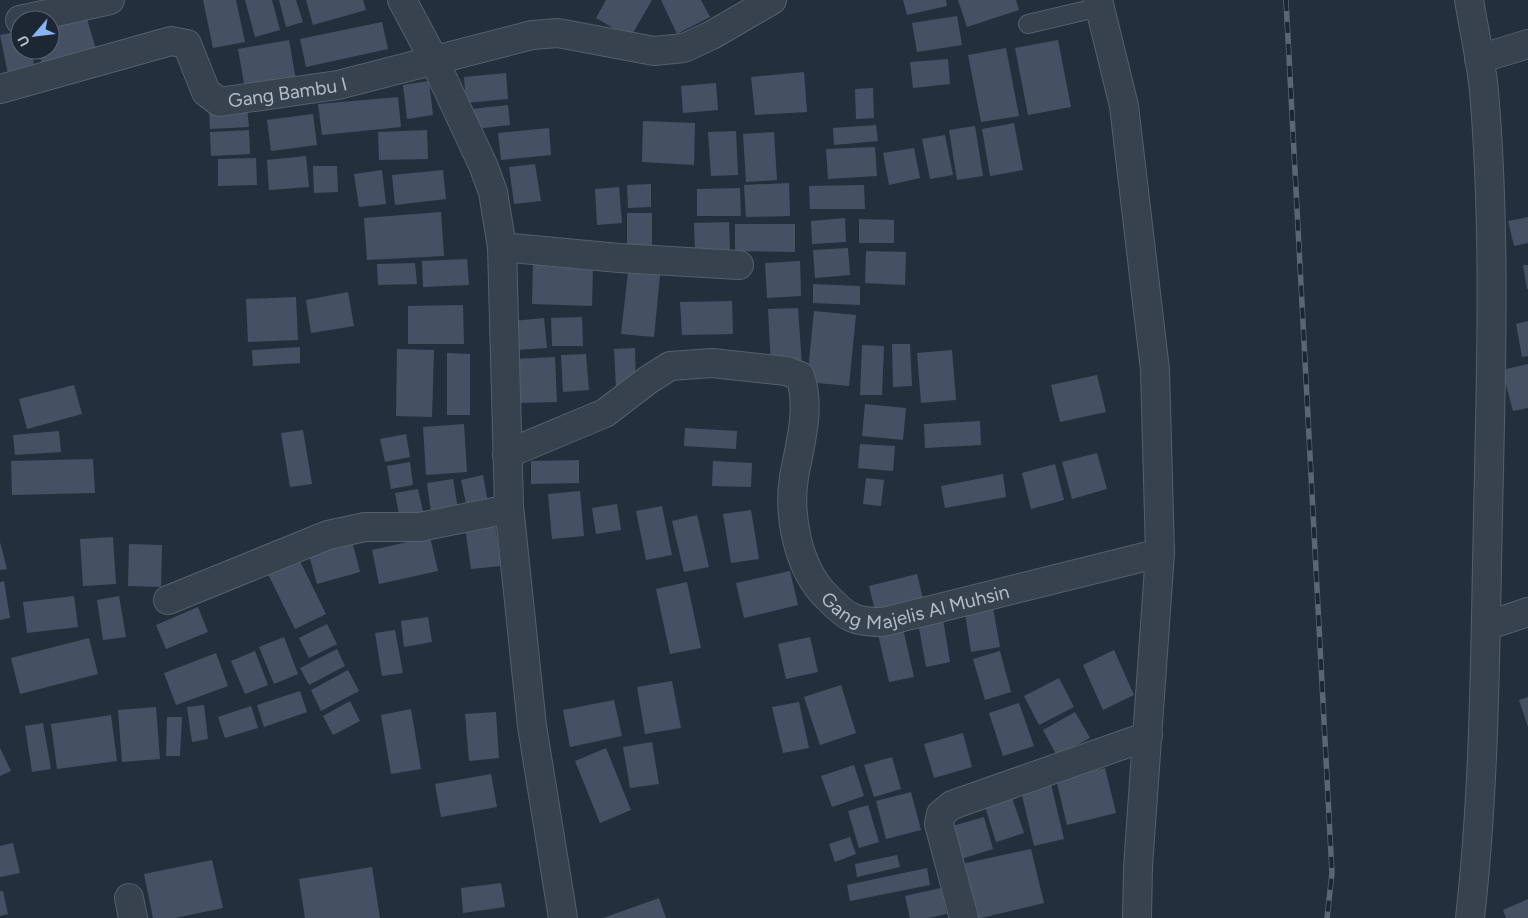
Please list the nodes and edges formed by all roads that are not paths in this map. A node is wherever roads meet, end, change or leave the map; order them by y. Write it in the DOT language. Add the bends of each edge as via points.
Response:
graph roads {
  1 [pos="110,0"];
  2 [pos="402,0"];
  3 [pos="772,0"];
  4 [pos="1469,0"];
  5 [pos="1099,4"];
  6 [pos="60,11"];
  7 [pos="1028,24"];
  8 [pos="1528,44"];
  9 [pos="1479,60"];
  10 [pos="435,62"];
  11 [pos="0,89"];
  12 [pos="502,246"];
  13 [pos="740,265"];
  14 [pos="507,454"];
  15 [pos="509,509"];
  16 [pos="1160,553"];
  17 [pos="168,600"];
  18 [pos="1528,612"];
  19 [pos="1486,626"];
  20 [pos="1148,736"];
  21 [pos="563,918"];
  22 [pos="964,918"];
  23 [pos="1137,918"];
  24 [pos="1470,918"];
  1 -- 6 [label="street"];
  2 -- 10 [label="street"];
  3 -- 10 [label="street" via="684,48 654,51 558,33 532,35"];
  4 -- 9 [label="street"];
  5 -- 7 [label="lane"];
  5 -- 16 [label="street" via="1124,106 1155,370"];
  8 -- 9 [label="street"];
  9 -- 19 [label="street" via="1484,89 1490,200 1491,384"];
  10 -- 11 [label="street, Gang Bambu I" via="338,85 219,102 206,92 187,44 170,41"];
  10 -- 12 [label="street" via="487,174"];
  12 -- 13 [label="street" via="619,258"];
  12 -- 14 [label="street"];
  14 -- 15 [label="street"];
  14 -- 16 [label="street, Gang Majelis Al Muhsin" via="605,413 670,366 712,363 786,370 800,376 805,390 802,440 794,479 796,542 818,588 835,606 858,622 883,622"];
  15 -- 17 [label="street" via="420,527 365,527 328,535"];
  15 -- 21 [label="street" via="532,726"];
  16 -- 20 [label="street"];
  18 -- 19 [label="street"];
  19 -- 24 [label="street"];
  20 -- 22 [label="street" via="952,805 941,814 939,824"];
  20 -- 23 [label="street"];
}
